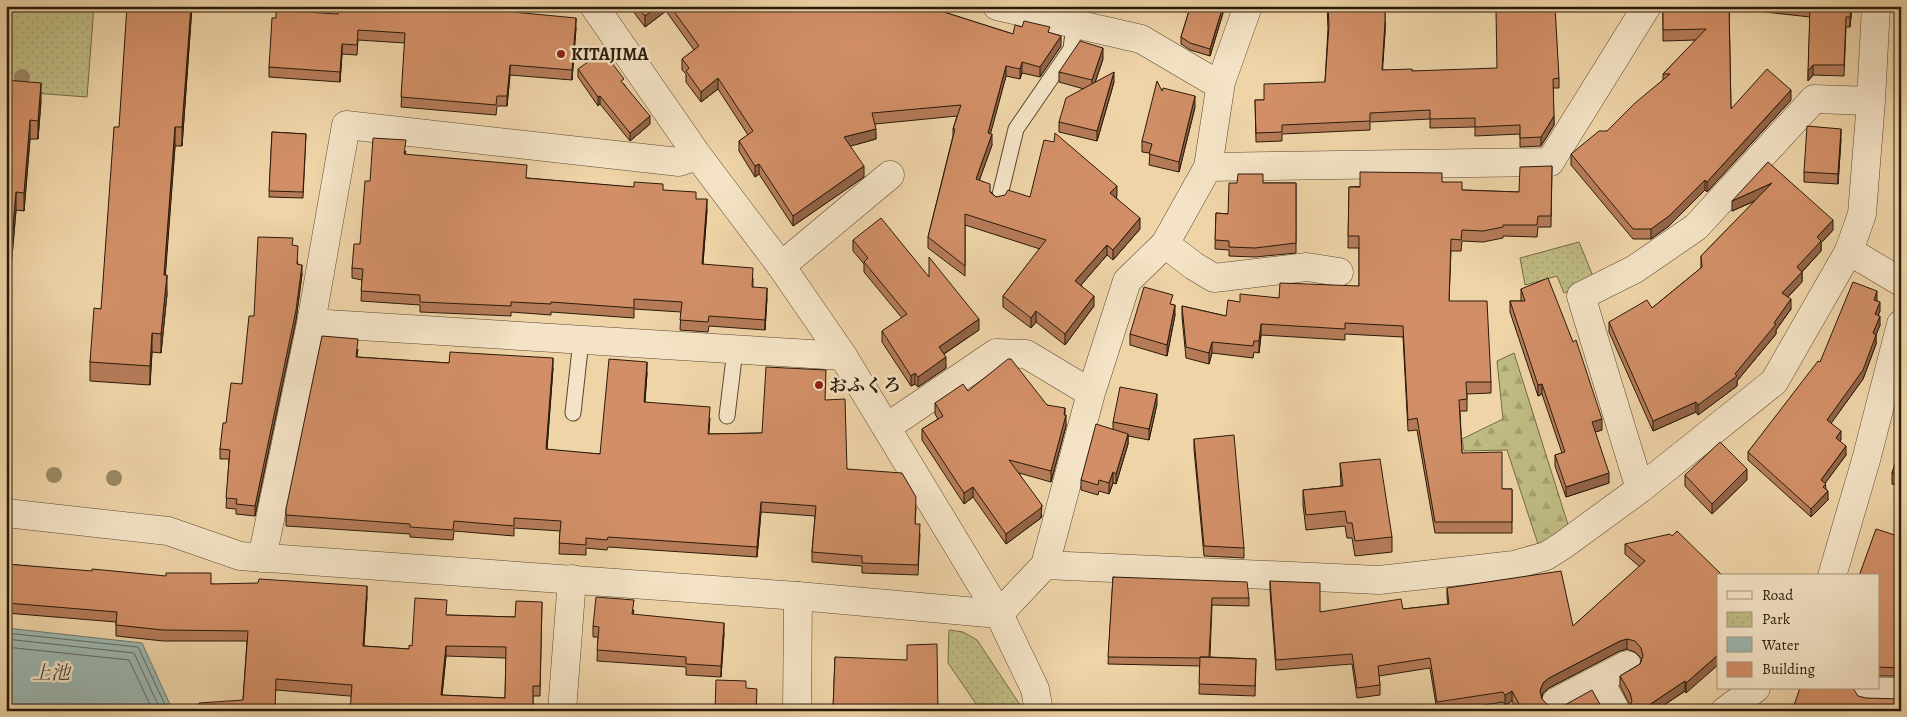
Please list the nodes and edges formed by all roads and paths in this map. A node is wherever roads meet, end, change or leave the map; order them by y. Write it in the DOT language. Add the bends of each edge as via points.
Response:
graph roads {
  1 [pos="594,6"];
  2 [pos="997,6"];
  3 [pos="1248,6"];
  4 [pos="1647,6"];
  5 [pos="1876,6"];
  6 [pos="1074,25"];
  7 [pos="1221,82"];
  8 [pos="1871,101"];
  9 [pos="698,156"];
  10 [pos="1208,167"];
  11 [pos="890,175"];
  12 [pos="1000,199"];
  13 [pos="1165,244"];
  14 [pos="1849,251"];
  15 [pos="781,266"];
  16 [pos="1339,272"];
  17 [pos="1901,282"];
  18 [pos="311,323"];
  19 [pos="1901,324"];
  20 [pos="581,340"];
  21 [pos="734,350"];
  22 [pos="843,356"];
  23 [pos="1092,392"];
  24 [pos="573,413"];
  25 [pos="727,416"];
  26 [pos="887,426"];
  27 [pos="1640,489"];
  28 [pos="6,513"];
  29 [pos="262,558"];
  30 [pos="1045,565"];
  31 [pos="1833,574"];
  32 [pos="572,579"];
  33 [pos="798,596"];
  34 [pos="999,614"];
  35 [pos="1627,665"];
  36 [pos="1599,680"];
  37 [pos="1753,690"];
  38 [pos="1867,691"];
  39 [pos="1901,692"];
  40 [pos="1556,702"];
  41 [pos="562,711"];
  42 [pos="797,711"];
  43 [pos="1039,711"];
  44 [pos="1616,711"];
  45 [pos="1725,711"];
  1 -- 9 [label="street"];
  2 -- 6 [label="street"];
  3 -- 7 [label="street"];
  4 -- 10 [label="street" via="1550,162"];
  5 -- 8 [label="street"];
  6 -- 7 [label="street" via="1140,39 1209,79"];
  6 -- 12 [label="lane" via="1070,49 1016,129"];
  7 -- 10 [label="street"];
  8 -- 14 [label="street" via="1862,214"];
  8 -- 27 [label="street" via="1814,99 1696,227 1635,270 1581,296"];
  9 -- 15 [label="street"];
  9 -- 18 [label="street" via="679,162 346,126"];
  10 -- 13 [label="street"];
  11 -- 15 [label="street"];
  13 -- 16 [label="street" via="1214,278 1307,267"];
  13 -- 23 [label="street" via="1127,281"];
  14 -- 17 [label="street"];
  14 -- 27 [label="street" via="1774,382"];
  15 -- 22 [label="street"];
  18 -- 20 [label="street"];
  18 -- 29 [label="street"];
  19 -- 31 [label="street"];
  20 -- 21 [label="street"];
  20 -- 24 [label="lane"];
  21 -- 22 [label="street"];
  21 -- 25 [label="lane"];
  22 -- 26 [label="street"];
  23 -- 26 [label="street" via="1026,354 996,353"];
  23 -- 30 [label="street"];
  26 -- 34 [label="street"];
  27 -- 30 [label="street" via="1546,556 1514,565 1379,580"];
  28 -- 29 [label="street" via="168,531 240,556"];
  29 -- 32 [label="street"];
  30 -- 34 [label="street"];
  32 -- 33 [label="street"];
  32 -- 41 [label="street"];
  33 -- 34 [label="street"];
  33 -- 42 [label="street"];
  34 -- 43 [label="street" via="1035,689"];
  35 -- 36 [label="street"];
  36 -- 40 [label="street"];
  36 -- 44 [label="street"];
  37 -- 45 [label="street"];
  38 -- 39 [label="street"];
}
